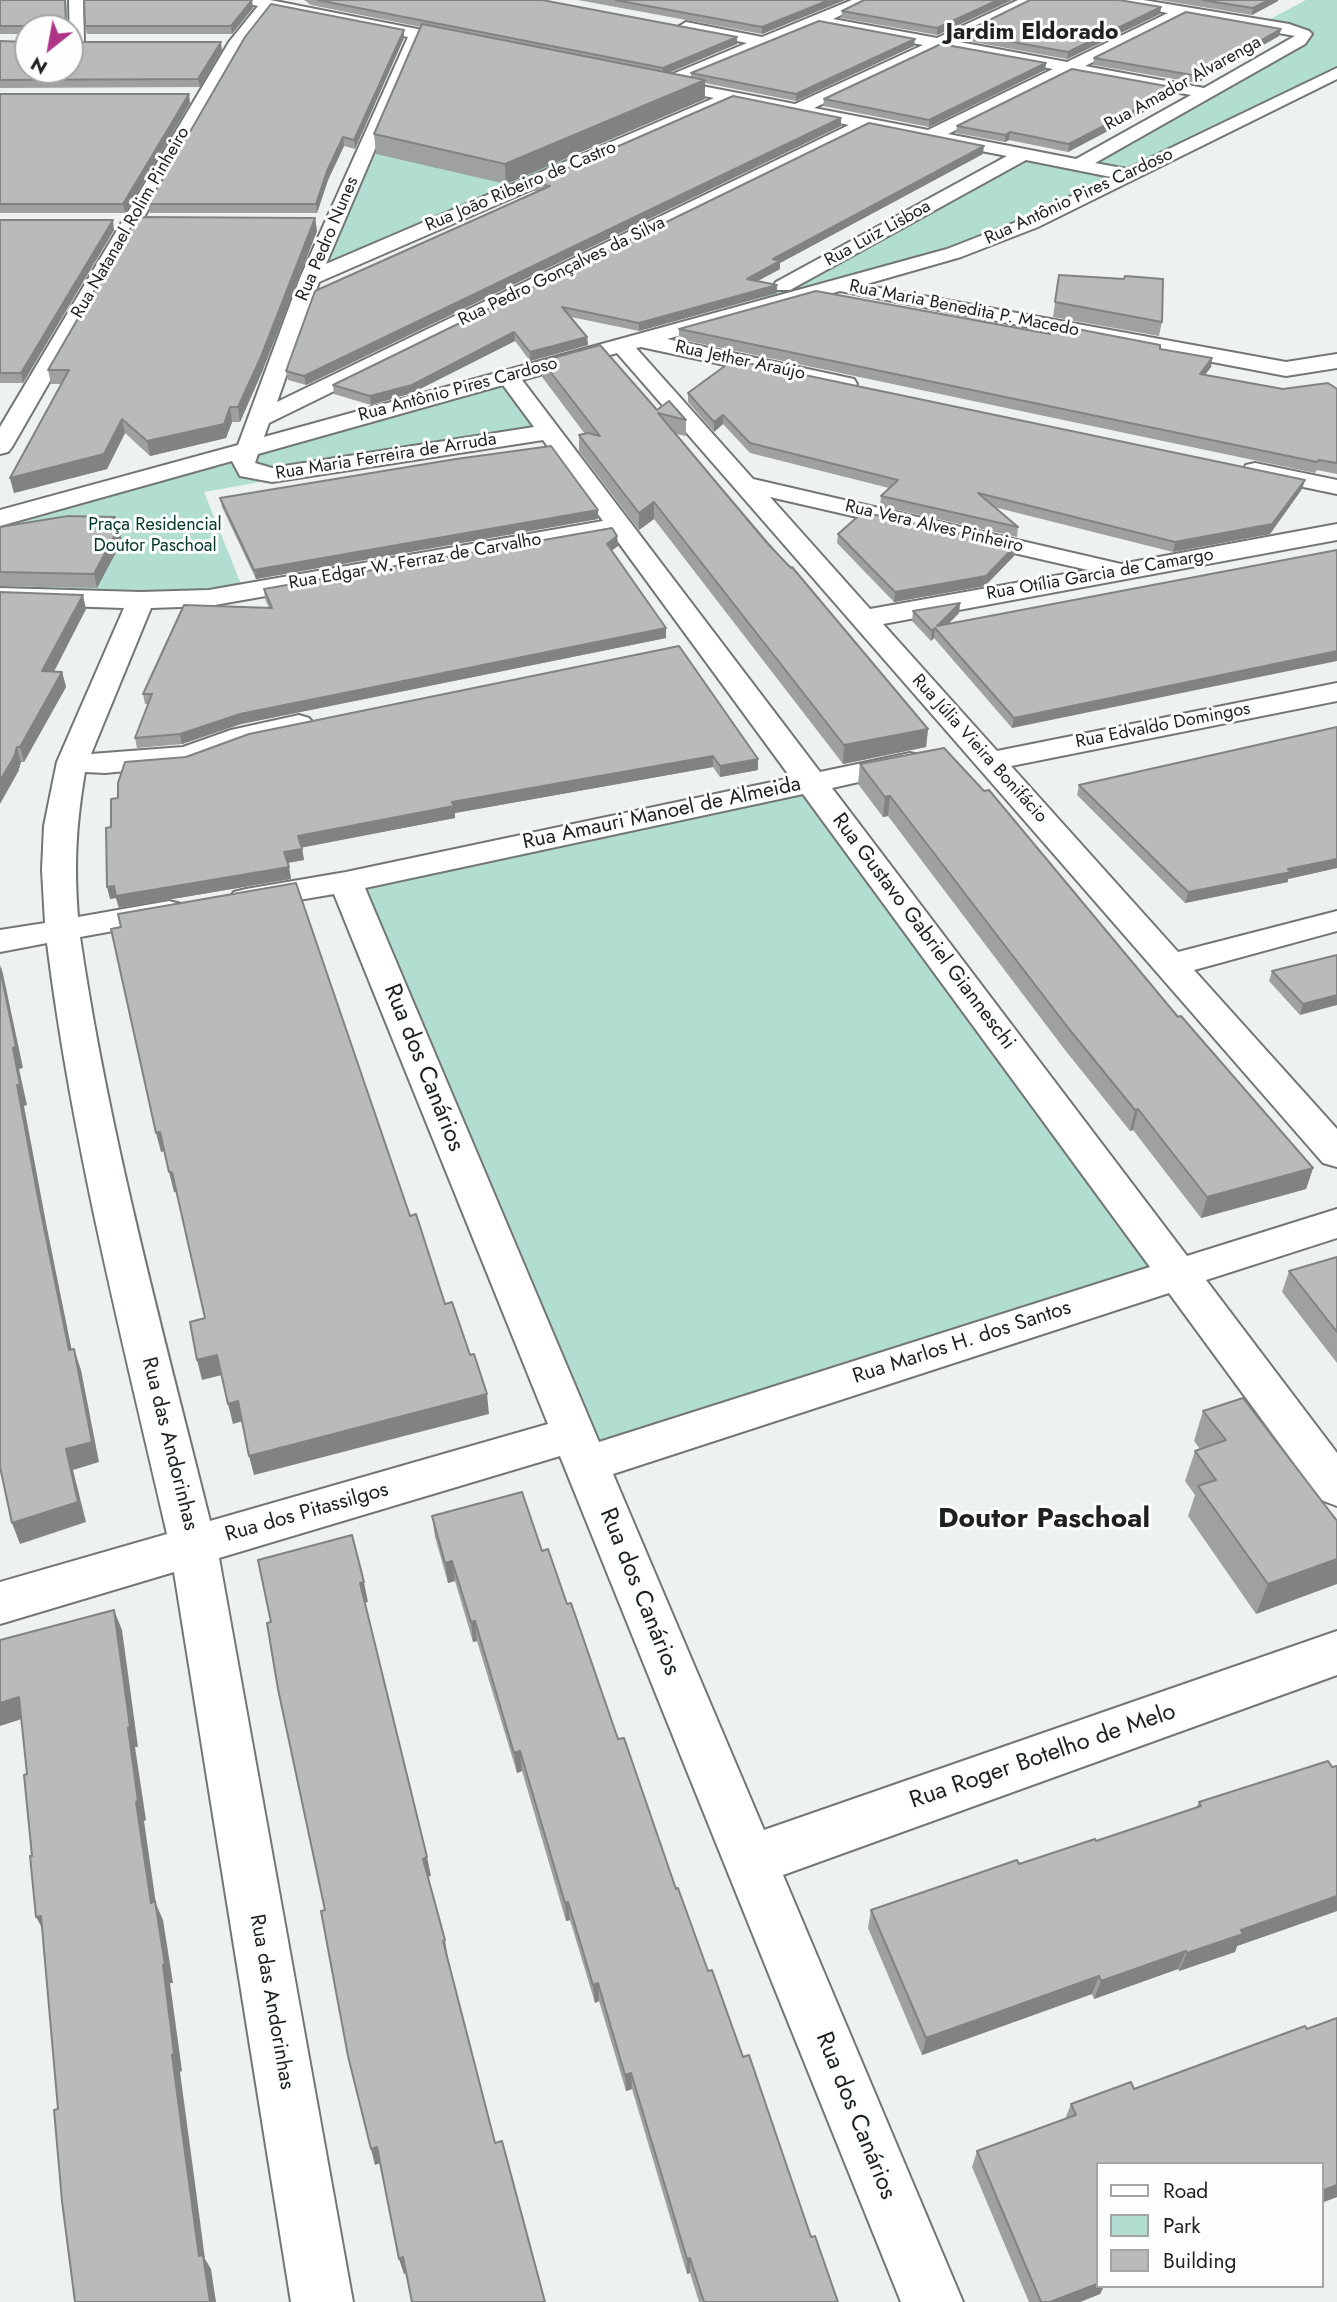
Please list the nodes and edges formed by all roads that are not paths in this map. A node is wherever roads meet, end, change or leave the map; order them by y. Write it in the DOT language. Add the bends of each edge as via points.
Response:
graph roads {
  1 [pos="821,0"];
  2 [pos="1030,0"];
  3 [pos="1117,0"];
  4 [pos="258,2"];
  5 [pos="858,3"];
  6 [pos="1184,11"];
  7 [pos="816,20"];
  8 [pos="672,25"];
  9 [pos="417,34"];
  10 [pos="763,42"];
  11 [pos="938,43"];
  12 [pos="488,48"];
  13 [pos="1068,67"];
  14 [pos="637,77"];
  15 [pos="1334,77"];
  16 [pos="664,83"];
  17 [pos="1206,93"];
  18 [pos="732,96"];
  19 [pos="798,109"];
  20 [pos="866,123"];
  21 [pos="930,136"];
  22 [pos="1024,154"];
  23 [pos="1078,165"];
  24 [pos="1129,175"];
  25 [pos="106,222"];
  26 [pos="132,222"];
  27 [pos="159,222"];
  28 [pos="307,222"];
  29 [pos="334,222"];
  30 [pos="310,278"];
  31 [pos="839,286"];
  32 [pos="733,314"];
  33 [pos="628,342"];
  34 [pos="1337,361"];
  35 [pos="509,377"];
  36 [pos="865,388"];
  37 [pos="257,420"];
  38 [pos="550,432"];
  39 [pos="0,447"];
  40 [pos="248,448"];
  41 [pos="1229,465"];
  42 [pos="743,484"];
  43 [pos="1337,487"];
  44 [pos="0,517"];
  45 [pos="620,526"];
  46 [pos="1337,532"];
  47 [pos="1125,571"];
  48 [pos="0,596"];
  49 [pos="141,600"];
  50 [pos="863,619"];
  51 [pos="1337,692"];
  52 [pos="326,719"];
  53 [pos="984,755"];
  54 [pos="72,762"];
  55 [pos="811,782"];
  56 [pos="346,882"];
  57 [pos="1337,921"];
  58 [pos="62,929"];
  59 [pos="0,941"];
  60 [pos="1170,965"];
  61 [pos="1337,1154"];
  62 [pos="1337,1223"];
  63 [pos="1177,1274"];
  64 [pos="580,1449"];
  65 [pos="1337,1487"];
  66 [pos="193,1546"];
  67 [pos="0,1603"];
  68 [pos="1337,1653"];
  69 [pos="750,1861"];
  70 [pos="322,2302"];
  71 [pos="932,2302"];
  1 -- 5 [label="street"];
  2 -- 11 [label="street"];
  3 -- 6 [label="street"];
  4 -- 9 [label="street"];
  4 -- 26 [label="street, Rua Natanael Rolim Pinheiro" via="199,95"];
  5 -- 7 [label="street"];
  6 -- 13 [label="street"];
  6 -- 17 [label="street, Rua Amador Alvarenga" via="1304,34 1300,41"];
  7 -- 10 [label="street"];
  7 -- 11 [label="street"];
  8 -- 10 [label="street"];
  9 -- 12 [label="street"];
  9 -- 29 [label="street, Rua Pedro Nunes"];
  10 -- 16 [label="street"];
  11 -- 13 [label="street"];
  11 -- 19 [label="street"];
  13 -- 17 [label="street"];
  13 -- 21 [label="street"];
  14 -- 16 [label="street"];
  15 -- 24 [label="street, Rua Antônio Pires Cardoso"];
  16 -- 18 [label="street"];
  17 -- 23 [label="street, Rua Amador Alvarenga"];
  18 -- 19 [label="street"];
  18 -- 30 [label="street, Rua João Ribeiro de Castro"];
  19 -- 20 [label="street"];
  20 -- 21 [label="street"];
  20 -- 37 [label="street, Rua Pedro Gonçalves da Silva"];
  21 -- 22 [label="street"];
  22 -- 23 [label="street"];
  22 -- 32 [label="street, Rua Luiz Lisboa"];
  23 -- 24 [label="street"];
  24 -- 31 [label="street, Rua Antônio Pires Cardoso" via="997,237 925,263"];
  25 -- 26 [label="street"];
  26 -- 27 [label="street"];
  26 -- 39 [label="street, Rua Natanael Rolim Pinheiro"];
  28 -- 29 [label="street"];
  29 -- 30 [label="street, Rua Pedro Nunes"];
  30 -- 37 [label="street, Rua Pedro Nunes"];
  31 -- 32 [label="street, Rua Antônio Pires Cardoso"];
  31 -- 34 [label="street, Rua Maria Benedita P. Macedo" via="1286,369"];
  32 -- 33 [label="street, Rua Antônio Pires Cardoso"];
  33 -- 35 [label="street, Rua Antônio Pires Cardoso"];
  33 -- 36 [label="street, Rua Jether Araújo"];
  33 -- 42 [label="street, Rua Júlia Vieira Bonifácio"];
  35 -- 38 [label="street, Rua Gustavo Gabriel Gianneschi"];
  35 -- 40 [label="street, Rua Antônio Pires Cardoso"];
  37 -- 40 [label="street, Rua Pedro Nunes"];
  38 -- 40 [label="street, Rua Maria Ferreira de Arruda" via="272,475 244,468"];
  38 -- 45 [label="street, Rua Gustavo Gabriel Gianneschi"];
  40 -- 44 [label="street, Rua Antônio Pires Cardoso"];
  41 -- 43 [label="street"];
  42 -- 47 [label="street, Rua Vera Alves Pinheiro"];
  42 -- 50 [label="street, Rua Júlia Vieira Bonifácio"];
  45 -- 49 [label="street, Rua Edgar W. Ferraz de Carvalho" via="209,598"];
  45 -- 55 [label="street, Rua Gustavo Gabriel Gianneschi" via="692,643"];
  46 -- 47 [label="street, Rua Otília Garcia de Camargo"];
  47 -- 50 [label="street, Rua Otília Garcia de Camargo"];
  48 -- 49 [label="street, Rua Edgar W. Ferraz de Carvalho"];
  49 -- 54 [label="street, Rua das Andorinhas"];
  50 -- 53 [label="street, Rua Júlia Vieira Bonifácio"];
  51 -- 53 [label="street, Rua Edvaldo Domingos"];
  52 -- 54 [label="street" via="242,736 188,756 105,764"];
  53 -- 55 [label="street, Rua Amauri Manoel de Almeida"];
  53 -- 60 [label="street, Rua Júlia Vieira Bonifácio"];
  54 -- 58 [label="street, Rua das Andorinhas" via="60,826"];
  55 -- 56 [label="street, Rua Amauri Manoel de Almeida"];
  55 -- 63 [label="street, Rua Gustavo Gabriel Gianneschi"];
  56 -- 58 [label="street, Rua Amauri Manoel de Almeida"];
  56 -- 64 [label="street, Rua dos Canários"];
  57 -- 60 [label="street"];
  58 -- 59 [label="street, Rua Amauri Manoel de Almeida"];
  58 -- 66 [label="street, Rua das Andorinhas" via="73,1010 114,1217"];
  60 -- 61 [label="street, Rua Júlia Vieira Bonifácio"];
  62 -- 63 [label="street, Rua Marlos H. dos Santos"];
  63 -- 64 [label="street, Rua Marlos H. dos Santos"];
  63 -- 65 [label="street, Rua Gustavo Gabriel Gianneschi"];
  64 -- 66 [label="street, Rua dos Pitassilgos"];
  64 -- 69 [label="street, Rua dos Canários"];
  66 -- 67 [label="street, Rua dos Pitassilgos"];
  66 -- 70 [label="street, Rua das Andorinhas"];
  68 -- 69 [label="street, Rua Roger Botelho de Melo"];
  69 -- 71 [label="street, Rua dos Canários"];
}
